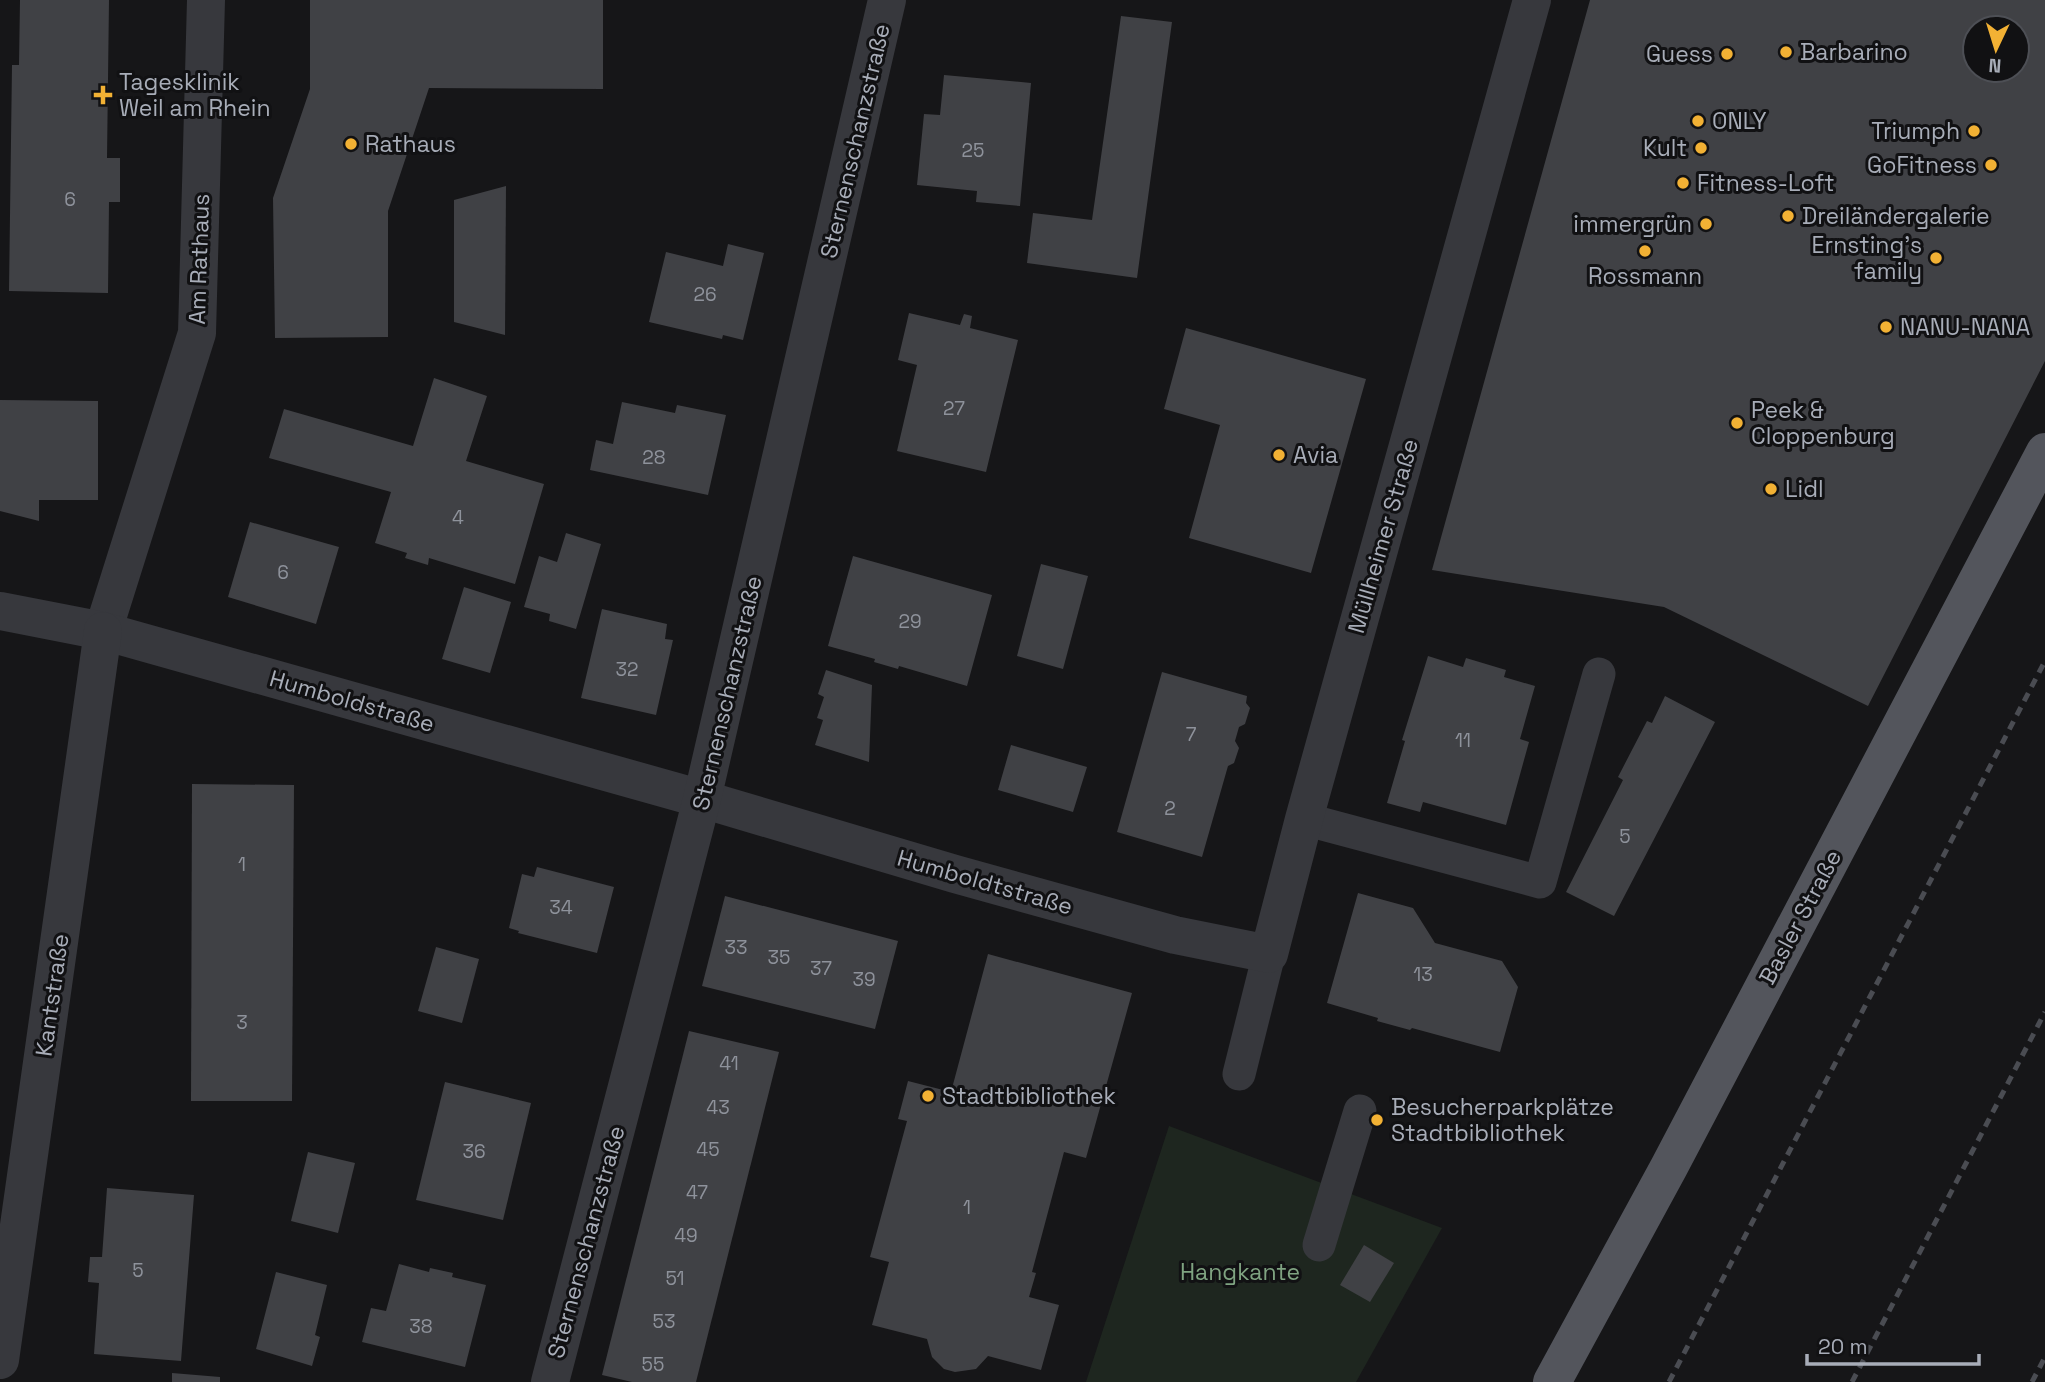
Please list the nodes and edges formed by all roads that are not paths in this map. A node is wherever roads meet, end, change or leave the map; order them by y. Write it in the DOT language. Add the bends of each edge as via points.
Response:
graph roads {
  1 [pos="206,0"];
  2 [pos="887,0"];
  3 [pos="1532,0"];
  4 [pos="2045,452"];
  5 [pos="0,611"];
  6 [pos="103,631"];
  7 [pos="1599,674"];
  8 [pos="702,799"];
  9 [pos="1304,819"];
  10 [pos="1269,954"];
  11 [pos="1239,1074"];
  12 [pos="1360,1111"];
  13 [pos="1319,1245"];
  14 [pos="0,1360"];
  15 [pos="550,1382"];
  16 [pos="1552,1382"];
  1 -- 6 [label="street, Am Rathaus" via="197,333"];
  2 -- 8 [label="street, Sternenschanzstraße"];
  3 -- 9 [label="street, Müllheimer Straße"];
  4 -- 16 [label="main road, Basler Straße"];
  5 -- 6 [label="street, Humboldstraße"];
  6 -- 8 [label="street, Humboldstraße"];
  6 -- 14 [label="street, Kantstraße"];
  7 -- 9 [label="lane" via="1540,883"];
  8 -- 10 [label="street, Humboldtstraße" via="1187,939"];
  8 -- 15 [label="street, Sternenschanzstraße"];
  9 -- 10 [label="street, Müllheimer Straße"];
  10 -- 11 [label="lane, Müllheimer Straße"];
  12 -- 13 [label="lane"];
}
